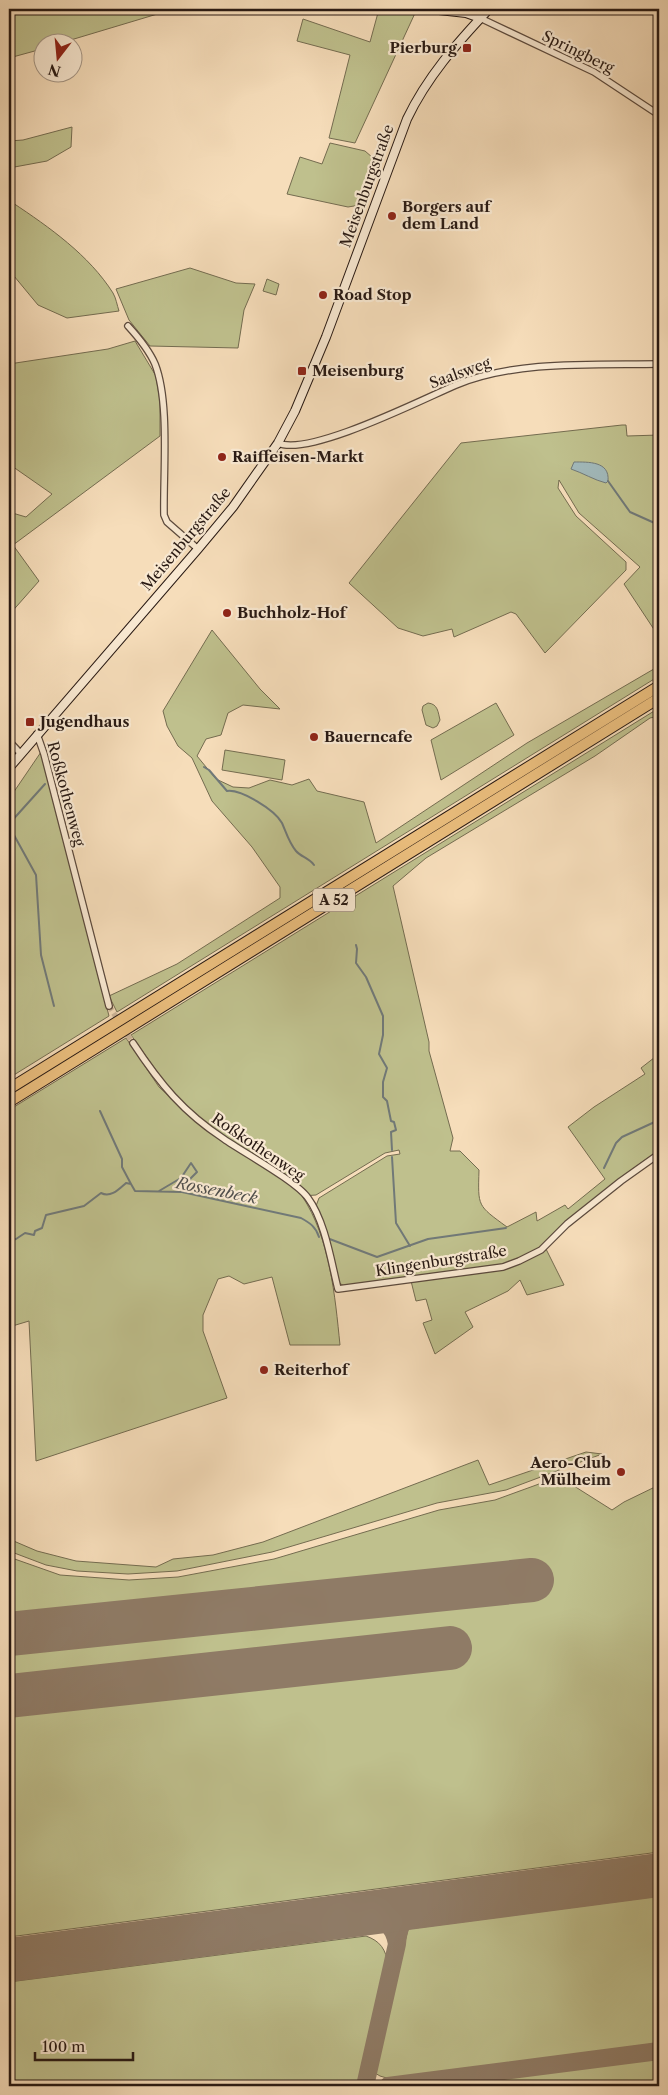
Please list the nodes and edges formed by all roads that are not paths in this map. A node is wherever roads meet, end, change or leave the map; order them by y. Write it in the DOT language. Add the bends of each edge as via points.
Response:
graph roads {
  1 [pos="430,9"];
  2 [pos="489,9"];
  3 [pos="480,18"];
  4 [pos="659,115"];
  5 [pos="128,326"];
  6 [pos="659,364"];
  7 [pos="278,443"];
  8 [pos="198,550"];
  9 [pos="659,686"];
  10 [pos="659,698"];
  11 [pos="36,734"];
  12 [pos="9,741"];
  13 [pos="21,754"];
  14 [pos="9,768"];
  15 [pos="110,1006"];
  16 [pos="133,1043"];
  17 [pos="9,1089"];
  18 [pos="9,1102"];
  19 [pos="659,1154"];
  20 [pos="338,1288"];
  1 -- 3 [label="main road"];
  2 -- 3 [label="main road, Meisenburgstraße"];
  3 -- 4 [label="street, Springberg" via="594,72"];
  3 -- 7 [label="main road, Meisenburgstraße" via="418,95 326,338"];
  5 -- 8 [label="street" via="142,342 160,378 164,515 167,522"];
  6 -- 7 [label="street, Saalsweg" via="509,370 457,385 383,418 318,441 284,446"];
  7 -- 8 [label="main road, Meisenburgstraße"];
  8 -- 11 [label="main road, Meisenburgstraße"];
  9 -- 17 [label="highway, A 52"];
  10 -- 18 [label="highway, A 52"];
  11 -- 13 [label="main road, Meisenburgstraße"];
  11 -- 15 [label="street, Roßkothenweg"];
  12 -- 13 [label="street"];
  13 -- 14 [label="main road, Meisenburgstraße"];
  16 -- 20 [label="street, Roßkothenweg" via="176,1102 222,1138 305,1194 320,1222"];
  19 -- 20 [label="street, Klingenburgstraße" via="567,1224 541,1250 519,1261 503,1267"];
}
